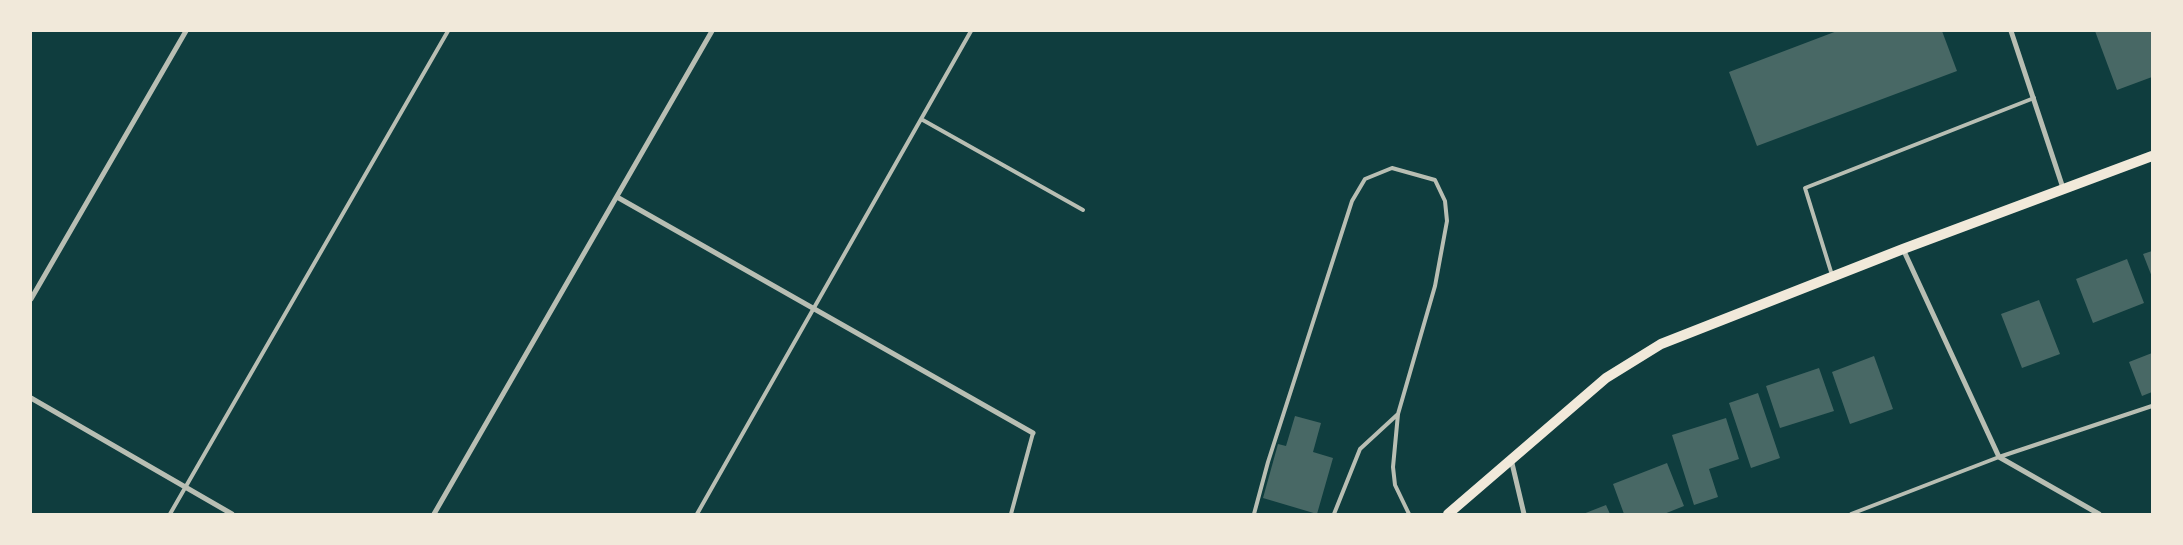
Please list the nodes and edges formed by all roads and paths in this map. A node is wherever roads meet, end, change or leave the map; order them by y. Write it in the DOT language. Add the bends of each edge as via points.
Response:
graph roads {
  1 [pos="186,31"];
  2 [pos="448,31"];
  3 [pos="712,31"];
  4 [pos="971,31"];
  5 [pos="2012,31"];
  6 [pos="2034,98"];
  7 [pos="921,119"];
  8 [pos="2152,156"];
  9 [pos="2063,188"];
  10 [pos="617,197"];
  11 [pos="1083,210"];
  12 [pos="1903,249"];
  13 [pos="1832,277"];
  14 [pos="31,299"];
  15 [pos="813,308"];
  16 [pos="31,398"];
  17 [pos="2152,406"];
  18 [pos="1398,414"];
  19 [pos="1033,433"];
  20 [pos="1999,457"];
  21 [pos="1511,458"];
  22 [pos="185,487"];
  23 [pos="698,512"];
  24 [pos="170,514"];
  25 [pos="232,514"];
  26 [pos="434,514"];
  27 [pos="704,514"];
  28 [pos="1011,514"];
  29 [pos="1254,514"];
  30 [pos="1334,514"];
  31 [pos="1409,514"];
  32 [pos="1448,514"];
  33 [pos="1524,514"];
  34 [pos="1851,514"];
  35 [pos="2099,514"];
  1 -- 14 [label="street"];
  2 -- 22 [label="lane"];
  3 -- 10 [label="street"];
  4 -- 7 [label="lane"];
  5 -- 6 [label="street"];
  6 -- 9 [label="street"];
  6 -- 13 [label="lane" via="1805,188"];
  7 -- 11 [label="lane"];
  7 -- 15 [label="lane"];
  8 -- 9 [label="main road"];
  9 -- 12 [label="main road"];
  10 -- 15 [label="street"];
  10 -- 26 [label="street"];
  12 -- 13 [label="main road"];
  12 -- 20 [label="street"];
  13 -- 21 [label="main road" via="1661,344 1606,378"];
  15 -- 19 [label="street"];
  15 -- 23 [label="lane"];
  16 -- 22 [label="street"];
  17 -- 20 [label="lane"];
  18 -- 29 [label="lane" via="1434,286 1448,221 1445,201 1435,180 1392,168 1365,178 1352,200"];
  18 -- 30 [label="lane" via="1360,449"];
  18 -- 31 [label="lane" via="1393,467 1395,485"];
  19 -- 28 [label="lane"];
  20 -- 34 [label="lane"];
  20 -- 35 [label="street"];
  21 -- 32 [label="main road"];
  21 -- 33 [label="street"];
  22 -- 24 [label="lane"];
  22 -- 25 [label="street"];
  23 -- 27 [label="lane"];
}
